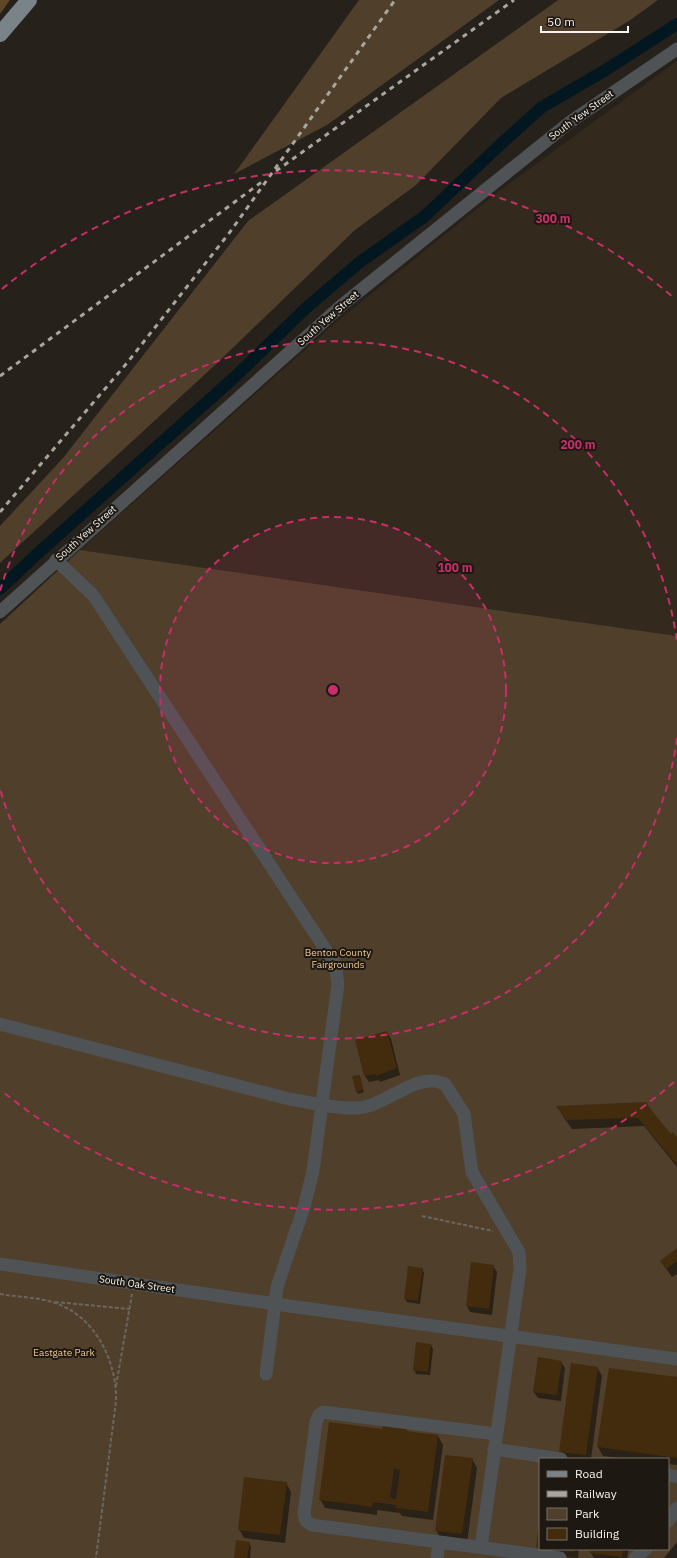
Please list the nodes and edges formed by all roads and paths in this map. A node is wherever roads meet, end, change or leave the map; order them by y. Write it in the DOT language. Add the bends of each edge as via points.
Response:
graph roads {
  1 [pos="29,0"];
  2 [pos="0,34"];
  3 [pos="677,49"];
  4 [pos="56,560"];
  5 [pos="0,612"];
  6 [pos="0,1024"];
  7 [pos="322,1104"];
  8 [pos="422,1216"];
  9 [pos="508,1235"];
  10 [pos="0,1264"];
  11 [pos="133,1283"];
  12 [pos="0,1294"];
  13 [pos="52,1301"];
  14 [pos="274,1304"];
  15 [pos="130,1309"];
  16 [pos="510,1336"];
  17 [pos="677,1359"];
  18 [pos="266,1374"];
  19 [pos="116,1387"];
  20 [pos="496,1434"];
  21 [pos="494,1449"];
  22 [pos="554,1458"];
  23 [pos="677,1508"];
  24 [pos="669,1520"];
  25 [pos="439,1542"];
  26 [pos="481,1547"];
  27 [pos="645,1550"];
  28 [pos="96,1558"];
  29 [pos="437,1558"];
  30 [pos="560,1558"];
  31 [pos="635,1558"];
  1 -- 2 [label="main road"];
  3 -- 4 [label="street, South Yew Street" via="570,122 342,305"];
  4 -- 5 [label="street, South Yew Street"];
  4 -- 7 [label="street" via="92,595 335,964 338,984"];
  6 -- 7 [label="street" via="289,1099"];
  7 -- 9 [label="street" via="356,1108 371,1105 413,1085 433,1080 446,1084 464,1114 472,1172"];
  7 -- 14 [label="street" via="313,1171"];
  8 -- 9 [label="path"];
  9 -- 16 [label="street" via="518,1252 520,1269"];
  10 -- 11 [label="street, South Oak Street"];
  11 -- 14 [label="street, South Oak Street"];
  11 -- 15 [label="path"];
  12 -- 13 [label="path"];
  13 -- 15 [label="path"];
  13 -- 19 [label="path" via="75,1314 98,1335"];
  14 -- 16 [label="street, South Oak Street"];
  14 -- 18 [label="street"];
  15 -- 19 [label="path"];
  16 -- 17 [label="street, South Oak Street"];
  16 -- 20 [label="street"];
  19 -- 28 [label="path"];
  20 -- 21 [label="street"];
  20 -- 25 [label="street" via="323,1412 319,1415 304,1514 306,1521 312,1525"];
  21 -- 22 [label="street"];
  21 -- 26 [label="street"];
  23 -- 24 [label="street"];
  25 -- 26 [label="street"];
  25 -- 29 [label="street"];
  26 -- 30 [label="street"];
  27 -- 31 [label="street"];
}
